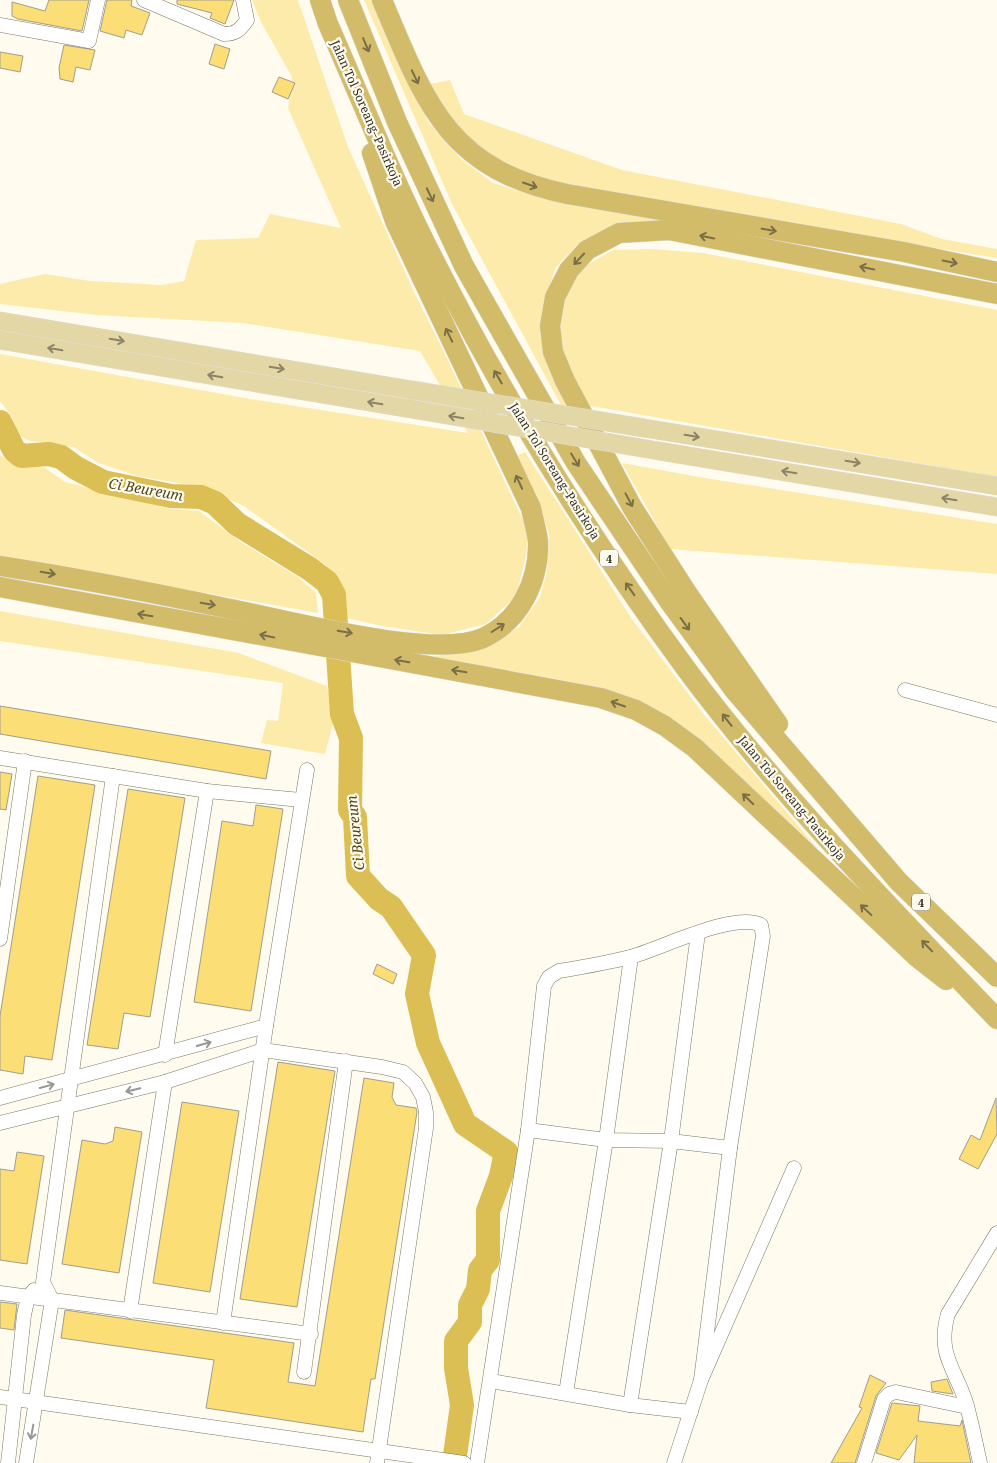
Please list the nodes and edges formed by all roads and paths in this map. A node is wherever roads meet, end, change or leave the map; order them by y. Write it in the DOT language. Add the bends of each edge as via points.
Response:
graph roads {
  1 [pos="98,0"];
  2 [pos="144,0"];
  3 [pos="243,0"];
  4 [pos="320,0"];
  5 [pos="348,0"];
  6 [pos="382,0"];
  7 [pos="328,24"];
  8 [pos="0,25"];
  9 [pos="997,272"];
  10 [pos="997,294"];
  11 [pos="0,321"];
  12 [pos="0,340"];
  13 [pos="997,486"];
  14 [pos="997,507"];
  15 [pos="0,566"];
  16 [pos="0,587"];
  17 [pos="307,634"];
  18 [pos="380,647"];
  19 [pos="905,690"];
  20 [pos="997,715"];
  21 [pos="0,758"];
  22 [pos="25,761"];
  23 [pos="307,770"];
  24 [pos="113,776"];
  25 [pos="207,790"];
  26 [pos="301,800"];
  27 [pos="848,824"];
  28 [pos="698,933"];
  29 [pos="0,938"];
  30 [pos="631,957"];
  31 [pos="997,977"];
  32 [pos="997,1020"];
  33 [pos="266,1026"];
  34 [pos="263,1050"];
  35 [pos="166,1055"];
  36 [pos="346,1061"];
  37 [pos="70,1080"];
  38 [pos="165,1082"];
  39 [pos="0,1098"];
  40 [pos="67,1106"];
  41 [pos="0,1123"];
  42 [pos="528,1130"];
  43 [pos="606,1140"];
  44 [pos="671,1141"];
  45 [pos="730,1148"];
  46 [pos="794,1168"];
  47 [pos="997,1233"];
  48 [pos="43,1282"];
  49 [pos="0,1293"];
  50 [pos="28,1296"];
  51 [pos="52,1300"];
  52 [pos="130,1311"];
  53 [pos="223,1323"];
  54 [pos="311,1334"];
  55 [pos="304,1372"];
  56 [pos="701,1380"];
  57 [pos="491,1381"];
  58 [pos="566,1393"];
  59 [pos="7,1398"];
  60 [pos="37,1402"];
  61 [pos="630,1405"];
  62 [pos="967,1407"];
  63 [pos="691,1412"];
  64 [pos="378,1456"];
  65 [pos="8,1463"];
  66 [pos="26,1463"];
  67 [pos="464,1463"];
  68 [pos="477,1463"];
  69 [pos="674,1463"];
  70 [pos="864,1463"];
  71 [pos="980,1463"];
  1 -- 8 [label="street" via="89,41"];
  2 -- 3 [label="street" via="224,34 231,34 238,32 247,20"];
  4 -- 7 [label="highway, Jalan Tol Soreang–Pasirkoja / 4"];
  5 -- 27 [label="highway, Jalan Tol Soreang–Pasirkoja / 4, one-way" via="398,122 464,266 576,462 669,601 735,691"];
  6 -- 9 [label="highway, one-way" via="416,82 446,129 487,165 507,176 534,187 567,194 904,252"];
  18 -- 7 [label="highway, one-way" via="453,646 483,638 506,623 525,599 536,571 538,540 521,486 395,221"];
  32 -- 7 [label="highway, Jalan Tol Soreang–Pasirkoja / 4, one-way" via="810,822 688,671 627,585 549,466 435,262"];
  10 -- 27 [label="highway, one-way" via="670,230 619,233 587,250 569,270 555,297 550,326 553,352 632,507 687,593"];
  11 -- 13 [label="main road, one-way, bridge"];
  14 -- 12 [label="main road, one-way, bridge"];
  15 -- 17 [label="highway, one-way" via="61,575"];
  17 -- 16 [label="highway, one-way"];
  17 -- 18 [label="highway"];
  32 -- 18 [label="highway, one-way" via="918,958 695,748 665,726 636,710 601,698"];
  19 -- 20 [label="street"];
  21 -- 22 [label="street"];
  22 -- 24 [label="street"];
  22 -- 29 [label="street"];
  23 -- 26 [label="street"];
  24 -- 25 [label="street"];
  24 -- 37 [label="street"];
  25 -- 26 [label="street"];
  25 -- 35 [label="street"];
  26 -- 33 [label="street"];
  27 -- 31 [label="highway, Jalan Tol Soreang–Pasirkoja / 4" via="899,882"];
  28 -- 30 [label="street"];
  28 -- 44 [label="street"];
  28 -- 45 [label="street" via="744,920 761,925 762,931"];
  30 -- 42 [label="street" via="559,971 549,977 544,986"];
  30 -- 43 [label="street"];
  33 -- 34 [label="street"];
  35 -- 33 [label="street, one-way"];
  34 -- 36 [label="street"];
  34 -- 38 [label="street"];
  34 -- 53 [label="street"];
  35 -- 37 [label="street"];
  36 -- 54 [label="street"];
  36 -- 64 [label="street" via="403,1072 415,1083 423,1097 426,1112"];
  39 -- 37 [label="street, one-way"];
  37 -- 40 [label="street"];
  38 -- 40 [label="street, one-way"];
  38 -- 52 [label="street"];
  40 -- 41 [label="street"];
  40 -- 48 [label="street"];
  42 -- 43 [label="street"];
  42 -- 57 [label="street"];
  43 -- 44 [label="street"];
  43 -- 58 [label="street"];
  44 -- 45 [label="street"];
  44 -- 61 [label="street"];
  45 -- 56 [label="street"];
  46 -- 56 [label="street"];
  47 -- 62 [label="street" via="948,1314 945,1325 948,1363"];
  48 -- 50 [label="street"];
  48 -- 51 [label="street"];
  49 -- 50 [label="street"];
  50 -- 51 [label="street"];
  50 -- 59 [label="street"];
  51 -- 52 [label="street"];
  51 -- 60 [label="street"];
  52 -- 53 [label="street"];
  53 -- 54 [label="street"];
  54 -- 55 [label="street"];
  56 -- 63 [label="street"];
  57 -- 58 [label="street"];
  57 -- 68 [label="street"];
  58 -- 61 [label="street"];
  59 -- 60 [label="street"];
  59 -- 65 [label="street"];
  60 -- 64 [label="street"];
  60 -- 66 [label="street, one-way"];
  61 -- 63 [label="street"];
  62 -- 70 [label="street" via="896,1392 889,1394 884,1399"];
  62 -- 71 [label="street"];
  63 -- 69 [label="street"];
  64 -- 67 [label="street"];
}
